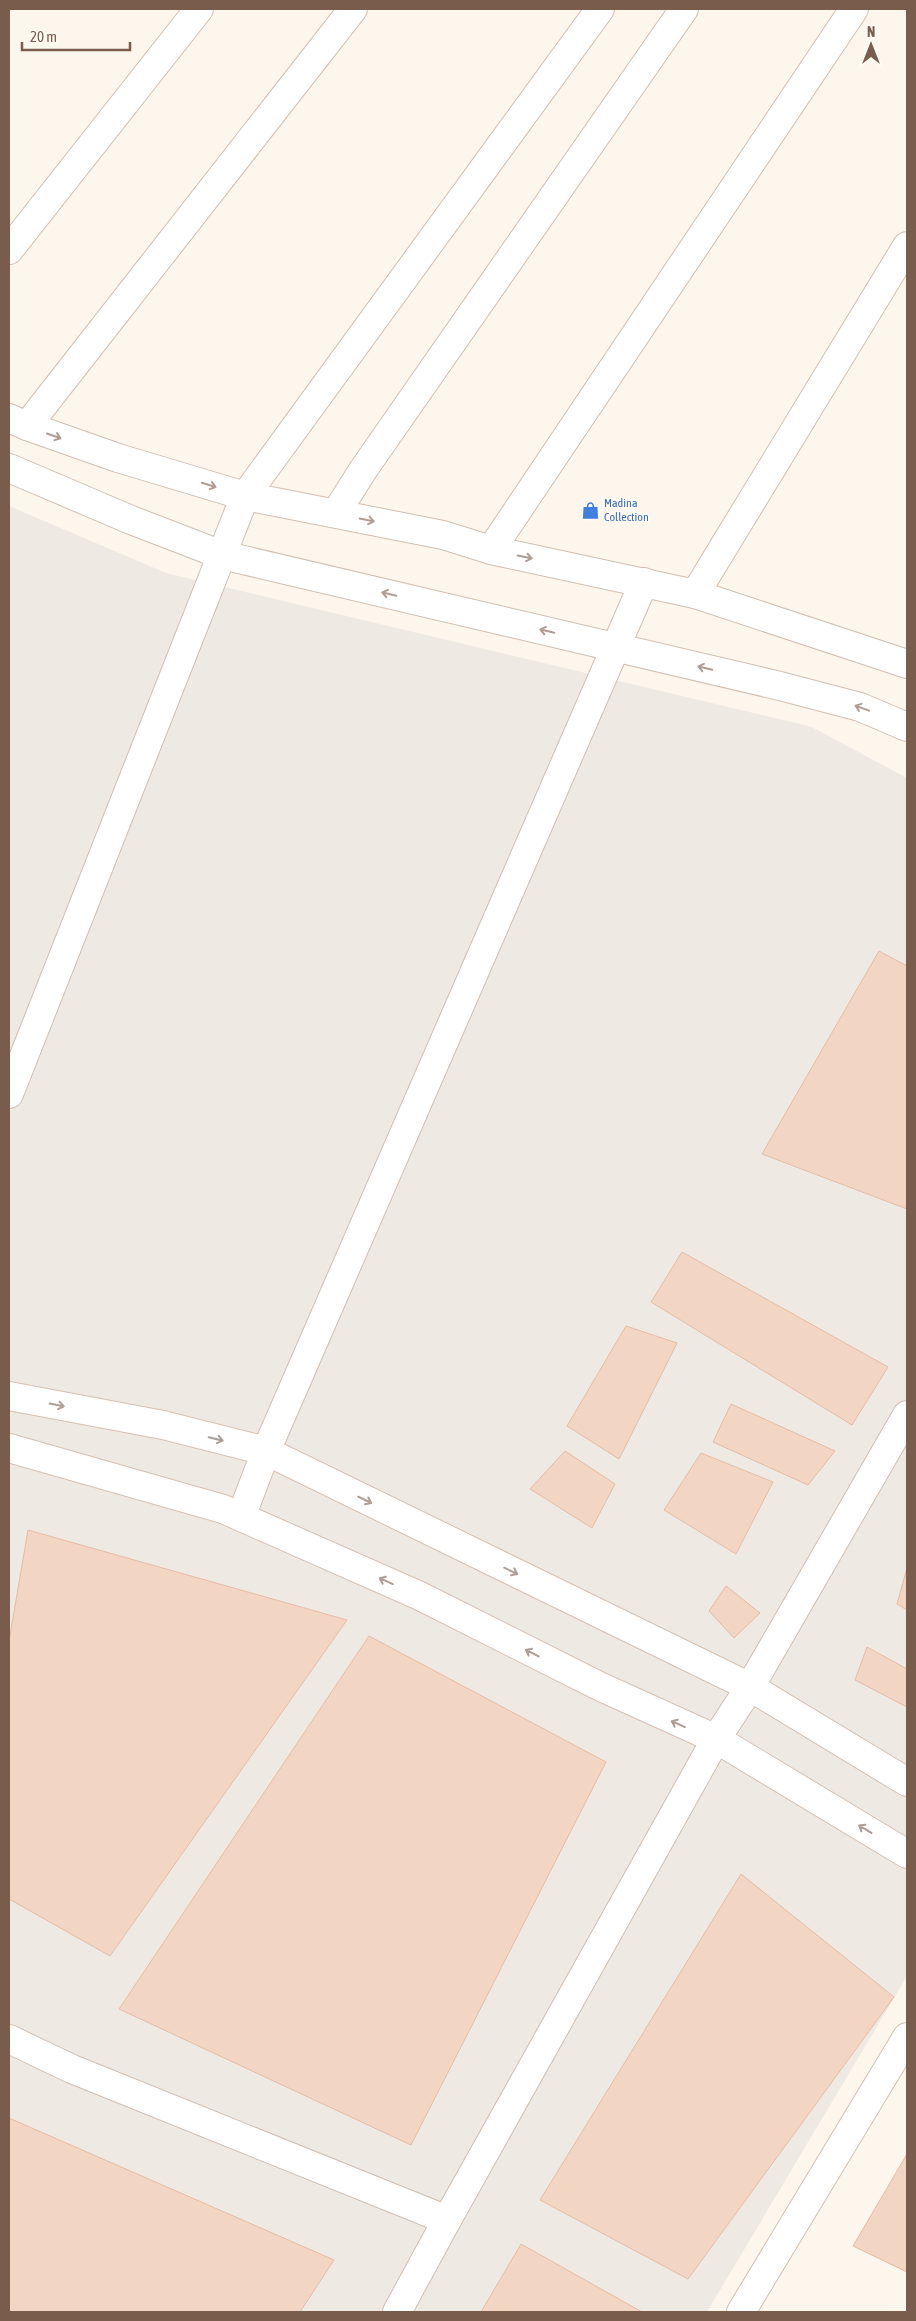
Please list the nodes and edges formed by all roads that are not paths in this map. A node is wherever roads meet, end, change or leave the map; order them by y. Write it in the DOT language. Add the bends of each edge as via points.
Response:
graph roads {
  1 [pos="198,9"];
  2 [pos="353,9"];
  3 [pos="600,9"];
  4 [pos="684,9"];
  5 [pos="854,9"];
  6 [pos="907,246"];
  7 [pos="9,250"];
  8 [pos="18,422"];
  9 [pos="9,468"];
  10 [pos="245,496"];
  11 [pos="336,513"];
  12 [pos="491,550"];
  13 [pos="222,555"];
  14 [pos="644,582"];
  15 [pos="694,594"];
  16 [pos="616,647"];
  17 [pos="907,664"];
  18 [pos="907,727"];
  19 [pos="9,1094"];
  20 [pos="9,1396"];
  21 [pos="907,1415"];
  22 [pos="9,1448"];
  23 [pos="266,1452"];
  24 [pos="241,1517"];
  25 [pos="750,1687"];
  26 [pos="716,1739"];
  27 [pos="907,1782"];
  28 [pos="907,1854"];
  29 [pos="907,2037"];
  30 [pos="9,2039"];
  31 [pos="447,2220"];
  32 [pos="397,2312"];
  33 [pos="741,2312"];
  1 -- 7 [label="street"];
  2 -- 8 [label="street"];
  3 -- 10 [label="street"];
  4 -- 11 [label="street"];
  5 -- 12 [label="street"];
  6 -- 15 [label="street"];
  8 -- 10 [label="street, one-way" via="118,458"];
  9 -- 13 [label="street" via="122,517"];
  10 -- 11 [label="street"];
  10 -- 13 [label="street"];
  11 -- 12 [label="street, one-way" via="443,535"];
  12 -- 14 [label="street, one-way"];
  16 -- 13 [label="street, one-way"];
  13 -- 19 [label="street"];
  14 -- 15 [label="street"];
  14 -- 16 [label="street"];
  15 -- 17 [label="street"];
  18 -- 16 [label="street, one-way" via="860,707"];
  16 -- 23 [label="street"];
  20 -- 23 [label="street, one-way" via="163,1425"];
  21 -- 25 [label="street"];
  22 -- 24 [label="street" via="223,1509"];
  23 -- 24 [label="street"];
  23 -- 25 [label="street, one-way"];
  26 -- 24 [label="street, one-way" via="599,1686 420,1596"];
  25 -- 26 [label="street"];
  25 -- 27 [label="street"];
  28 -- 26 [label="street, one-way"];
  26 -- 31 [label="street"];
  29 -- 33 [label="street"];
  30 -- 31 [label="street" via="72,2069"];
  31 -- 32 [label="street"];
}
